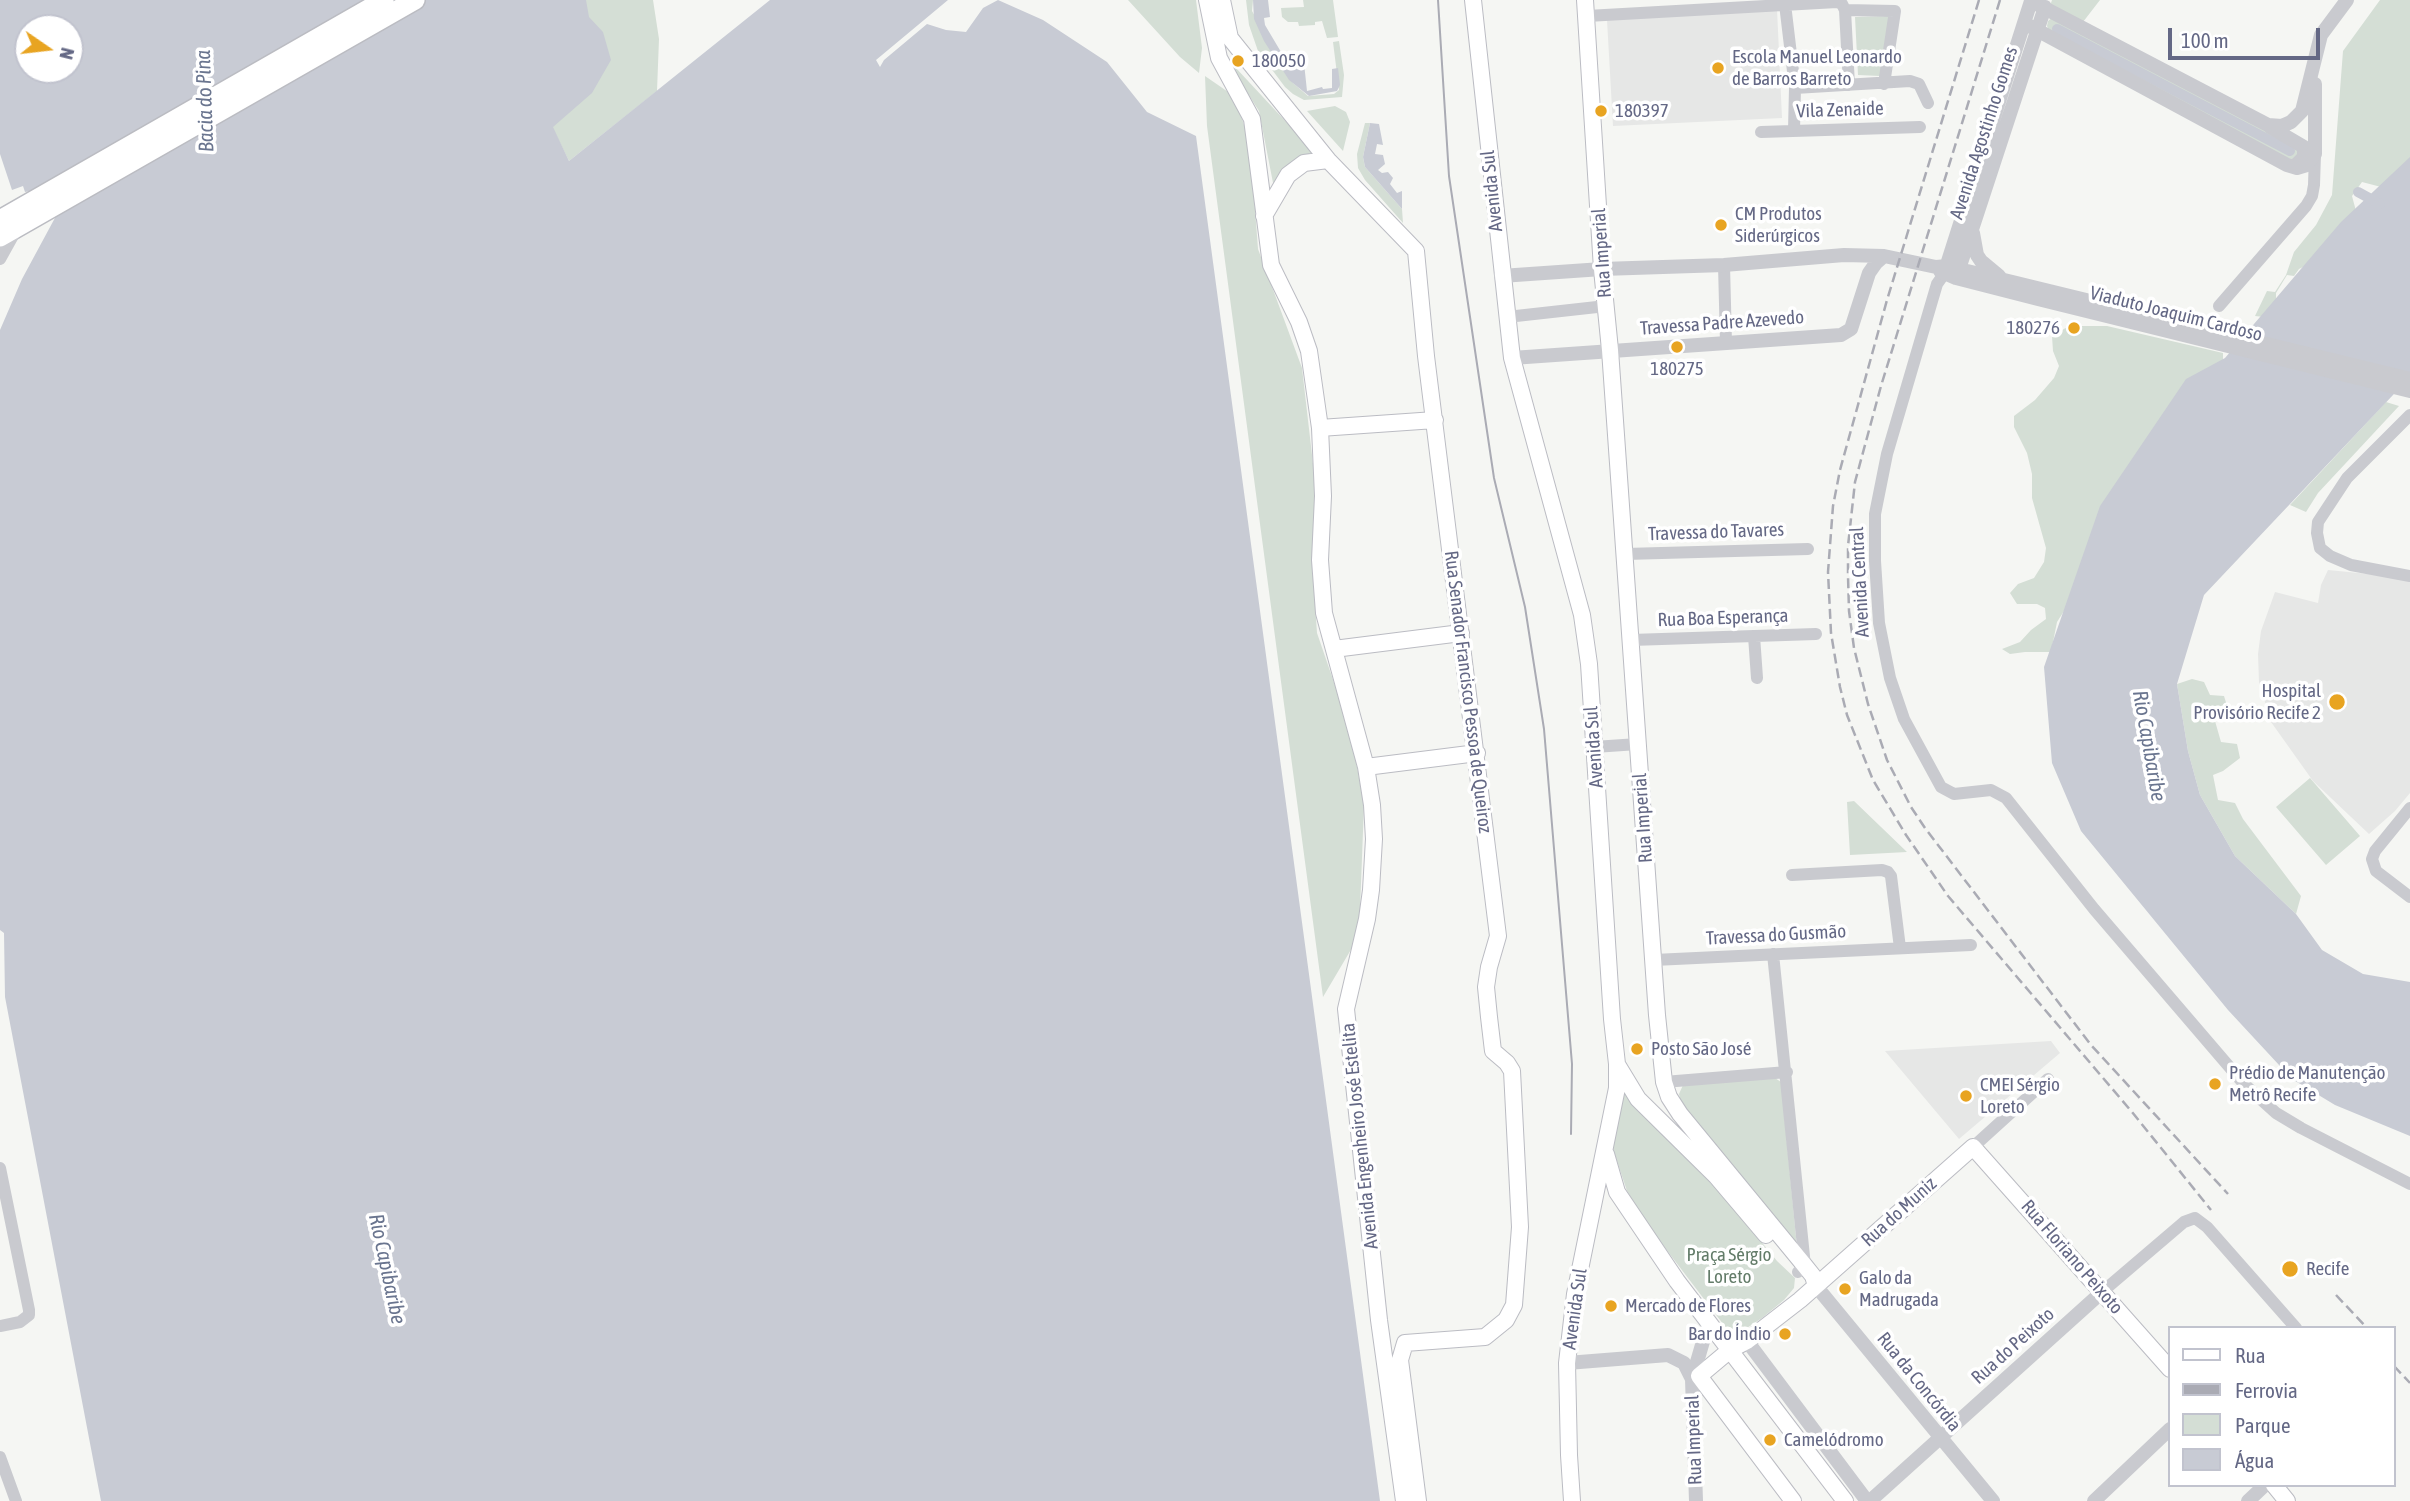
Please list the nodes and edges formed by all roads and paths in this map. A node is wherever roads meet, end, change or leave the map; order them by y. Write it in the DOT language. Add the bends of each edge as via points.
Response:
graph roads {
  1 [pos="384,0"];
  2 [pos="415,0"];
  3 [pos="1473,0"];
  4 [pos="2347,0"];
  5 [pos="1219,1"];
  6 [pos="2039,2"];
  7 [pos="1785,4"];
  8 [pos="1586,8"];
  9 [pos="1844,10"];
  10 [pos="2031,27"];
  11 [pos="2316,54"];
  12 [pos="1884,84"];
  13 [pos="1849,85"];
  14 [pos="1795,88"];
  15 [pos="1928,103"];
  16 [pos="2268,125"];
  17 [pos="1920,127"];
  18 [pos="1794,130"];
  19 [pos="1761,132"];
  20 [pos="2315,154"];
  21 [pos="1328,160"];
  22 [pos="2290,166"];
  23 [pos="27,215"];
  24 [pos="1264,216"];
  25 [pos="0,220"];
  26 [pos="1972,229"];
  27 [pos="0,237"];
  28 [pos="1884,256"];
  29 [pos="0,259"];
  30 [pos="1724,265"];
  31 [pos="1602,269"];
  32 [pos="1948,271"];
  33 [pos="1501,276"];
  34 [pos="2020,284"];
  35 [pos="2039,295"];
  36 [pos="1606,306"];
  37 [pos="2219,306"];
  38 [pos="1507,317"];
  39 [pos="1726,342"];
  40 [pos="1610,350"];
  41 [pos="1512,358"];
  42 [pos="2410,379"];
  43 [pos="2410,391"];
  44 [pos="2410,415"];
  45 [pos="1435,420"];
  46 [pos="1320,428"];
  47 [pos="1808,549"];
  48 [pos="1625,554"];
  49 [pos="2410,576"];
  50 [pos="1461,633"];
  51 [pos="1816,634"];
  52 [pos="1754,636"];
  53 [pos="1631,640"];
  54 [pos="1334,649"];
  55 [pos="1757,678"];
  56 [pos="1638,744"];
  57 [pos="1594,747"];
  58 [pos="1477,753"];
  59 [pos="1366,767"];
  60 [pos="2410,808"];
  61 [pos="1791,875"];
  62 [pos="2410,897"];
  63 [pos="1970,945"];
  64 [pos="1900,948"];
  65 [pos="1773,954"];
  66 [pos="1654,960"];
  67 [pos="1617,1064"];
  68 [pos="1787,1072"];
  69 [pos="2048,1079"];
  70 [pos="1664,1082"];
  71 [pos="1604,1144"];
  72 [pos="1973,1147"];
  73 [pos="0,1168"];
  74 [pos="2410,1184"];
  75 [pos="1803,1269"];
  76 [pos="1835,1269"];
  77 [pos="1816,1286"];
  78 [pos="2102,1292"];
  79 [pos="1380,1320"];
  80 [pos="1709,1321"];
  81 [pos="0,1326"];
  82 [pos="2295,1326"];
  83 [pos="1747,1340"];
  84 [pos="1405,1343"];
  85 [pos="1730,1350"];
  86 [pos="1567,1363"];
  87 [pos="2168,1367"];
  88 [pos="1695,1378"];
  89 [pos="2168,1431"];
  90 [pos="1940,1438"];
  91 [pos="0,1457"];
  92 [pos="2263,1487"];
  93 [pos="2276,1487"];
  94 [pos="16,1501"];
  95 [pos="1404,1501"];
  96 [pos="1418,1501"];
  97 [pos="1572,1501"];
  98 [pos="1696,1501"];
  99 [pos="1793,1501"];
  100 [pos="1845,1501"];
  101 [pos="1869,1501"];
  102 [pos="1993,1501"];
  103 [pos="2094,1501"];
  104 [pos="2248,1501"];
  105 [pos="2287,1501"];
  1 -- 23 [label="main road"];
  2 -- 23 [label="main road"];
  3 -- 33 [label="main road, Avenida Sul"];
  4 -- 11 [label="street" via="2325,27"];
  5 -- 21 [label="main road, Rua Senador Francisco Pessoa de Queiroz" via="1230,38"];
  5 -- 24 [label="main road, Avenida Engenheiro José Estelita" via="1219,58 1252,119"];
  6 -- 10 [label="street, Avenida Agostinho Gomes"];
  6 -- 16 [label="street"];
  7 -- 8 [label="street"];
  7 -- 9 [label="street" via="1836,2"];
  7 -- 14 [label="street"];
  8 -- 31 [label="main road, Rua Imperial"];
  9 -- 12 [label="street" via="1895,11"];
  9 -- 13 [label="street"];
  10 -- 22 [label="street"];
  10 -- 26 [label="street, Avenida Agostinho Gomes"];
  10 -- 32 [label="street, Avenida Agostinho Gomes"];
  11 -- 16 [label="street" via="2302,111 2291,122"];
  11 -- 20 [label="street"];
  12 -- 13 [label="street"];
  12 -- 15 [label="street" via="1916,82"];
  13 -- 14 [label="street"];
  14 -- 18 [label="street"];
  16 -- 22 [label="street" via="2304,147 2304,157"];
  17 -- 18 [label="street, Vila Zenaide"];
  18 -- 19 [label="street, Vila Zenaide"];
  20 -- 22 [label="street" via="2307,165"];
  20 -- 37 [label="street" via="2312,196 2306,206"];
  21 -- 24 [label="main road" via="1304,163 1288,175"];
  21 -- 45 [label="main road, Rua Senador Francisco Pessoa de Queiroz" via="1416,251"];
  23 -- 25 [label="main road"];
  23 -- 27 [label="main road"];
  23 -- 29 [label="street"];
  24 -- 46 [label="main road, Avenida Engenheiro José Estelita" via="1271,265 1309,351"];
  26 -- 32 [label="street, Avenida Agostinho Gomes"];
  26 -- 34 [label="street" via="1981,261"];
  28 -- 30 [label="street, Viaduto Joaquim Cardoso"];
  28 -- 32 [label="street, Viaduto Joaquim Cardoso"];
  28 -- 39 [label="street, Travessa Padre Azevedo" via="1872,267 1848,332"];
  30 -- 31 [label="street, Viaduto Joaquim Cardoso"];
  30 -- 39 [label="street"];
  31 -- 33 [label="street, Viaduto Joaquim Cardoso"];
  31 -- 36 [label="main road, Rua Imperial"];
  32 -- 34 [label="street, Viaduto Joaquim Cardoso"];
  32 -- 35 [label="street, Viaduto Joaquim Cardoso"];
  32 -- 74 [label="street, Avenida Central" via="1937,284 1886,454 1875,514 1879,623 1904,719 1941,787 1955,794 1991,790 2006,798 2094,909 2244,1083 2301,1128"];
  33 -- 38 [label="main road, Avenida Sul"];
  34 -- 35 [label="street, Viaduto Joaquim Cardoso"];
  35 -- 42 [label="street, Viaduto Joaquim Cardoso"];
  35 -- 43 [label="street, Viaduto Joaquim Cardoso"];
  36 -- 38 [label="street"];
  36 -- 40 [label="main road, Rua Imperial"];
  38 -- 41 [label="main road, Avenida Sul"];
  39 -- 40 [label="street, Travessa Padre Azevedo"];
  40 -- 41 [label="street, Travessa Padre Azevedo"];
  40 -- 48 [label="main road, Rua Imperial"];
  41 -- 57 [label="main road, Avenida Sul" via="1582,615"];
  44 -- 49 [label="street" via="2347,478 2318,522 2317,540 2323,553 2338,560"];
  45 -- 46 [label="main road"];
  45 -- 50 [label="main road, Rua Senador Francisco Pessoa de Queiroz"];
  46 -- 54 [label="main road, Avenida Engenheiro José Estelita" via="1320,560 1324,613"];
  47 -- 48 [label="street, Travessa do Tavares"];
  48 -- 53 [label="main road, Rua Imperial"];
  50 -- 54 [label="main road"];
  50 -- 58 [label="main road, Rua Senador Francisco Pessoa de Queiroz"];
  51 -- 52 [label="street, Rua Boa Esperança"];
  52 -- 53 [label="street, Rua Boa Esperança"];
  52 -- 55 [label="street"];
  53 -- 56 [label="main road, Rua Imperial"];
  54 -- 59 [label="main road, Avenida Engenheiro José Estelita"];
  56 -- 57 [label="street"];
  56 -- 66 [label="main road, Rua Imperial"];
  57 -- 67 [label="main road, Avenida Sul"];
  58 -- 59 [label="main road"];
  58 -- 84 [label="main road, Rua Senador Francisco Pessoa de Queiroz" via="1498,936 1486,987 1489,1017 1493,1051 1512,1071 1520,1227 1516,1293 1506,1321 1485,1336"];
  59 -- 79 [label="main road, Avenida Engenheiro José Estelita" via="1374,839 1371,890 1346,1009"];
  60 -- 62 [label="street" via="2375,851 2373,866"];
  61 -- 64 [label="street" via="1888,872"];
  63 -- 64 [label="street, Travessa do Gusmão"];
  64 -- 65 [label="street, Travessa do Gusmão"];
  65 -- 66 [label="street, Travessa do Gusmão"];
  65 -- 68 [label="street"];
  66 -- 70 [label="main road, Rua Imperial"];
  67 -- 71 [label="main road, Avenida Sul" via="1617,1088"];
  67 -- 75 [label="main road, Rua Imperial" via="1638,1099"];
  68 -- 70 [label="street"];
  68 -- 75 [label="street"];
  69 -- 72 [label="street, Rua do Muniz"];
  70 -- 75 [label="main road, Rua Imperial" via="1680,1114"];
  71 -- 80 [label="main road" via="1617,1192"];
  71 -- 86 [label="main road, Avenida Sul" via="1575,1294"];
  72 -- 76 [label="main road, Rua do Muniz"];
  72 -- 78 [label="main road, Rua Floriano Peixoto"];
  73 -- 81 [label="street" via="29,1310 20,1322"];
  75 -- 76 [label="main road"];
  75 -- 77 [label="main road, Rua Imperial" via="1806,1282"];
  76 -- 77 [label="main road, Rua do Muniz"];
  77 -- 83 [label="main road, Rua do Muniz"];
  77 -- 90 [label="street, Rua da Concórdia"];
  78 -- 82 [label="street, Rua do Peixoto" via="2190,1218 2200,1220"];
  78 -- 87 [label="main road, Rua Floriano Peixoto"];
  78 -- 90 [label="street, Rua do Peixoto"];
  79 -- 84 [label="main road" via="1389,1336"];
  79 -- 95 [label="main road, Avenida Engenheiro José Estelita"];
  80 -- 85 [label="main road"];
  80 -- 88 [label="street, Rua Imperial"];
  83 -- 85 [label="main road, Rua Imperial"];
  83 -- 101 [label="street"];
  84 -- 96 [label="main road" via="1400,1360"];
  85 -- 88 [label="main road, Rua Imperial"];
  85 -- 100 [label="main road"];
  86 -- 88 [label="street" via="1668,1355 1684,1363"];
  86 -- 97 [label="main road, Avenida Sul"];
  88 -- 98 [label="street, Rua Imperial"];
  88 -- 99 [label="main road"];
  89 -- 103 [label="street"];
  90 -- 101 [label="street, Rua do Peixoto"];
  90 -- 102 [label="street, Rua da Concórdia"];
  91 -- 94 [label="street"];
  92 -- 104 [label="street"];
  93 -- 105 [label="main road"];
}
